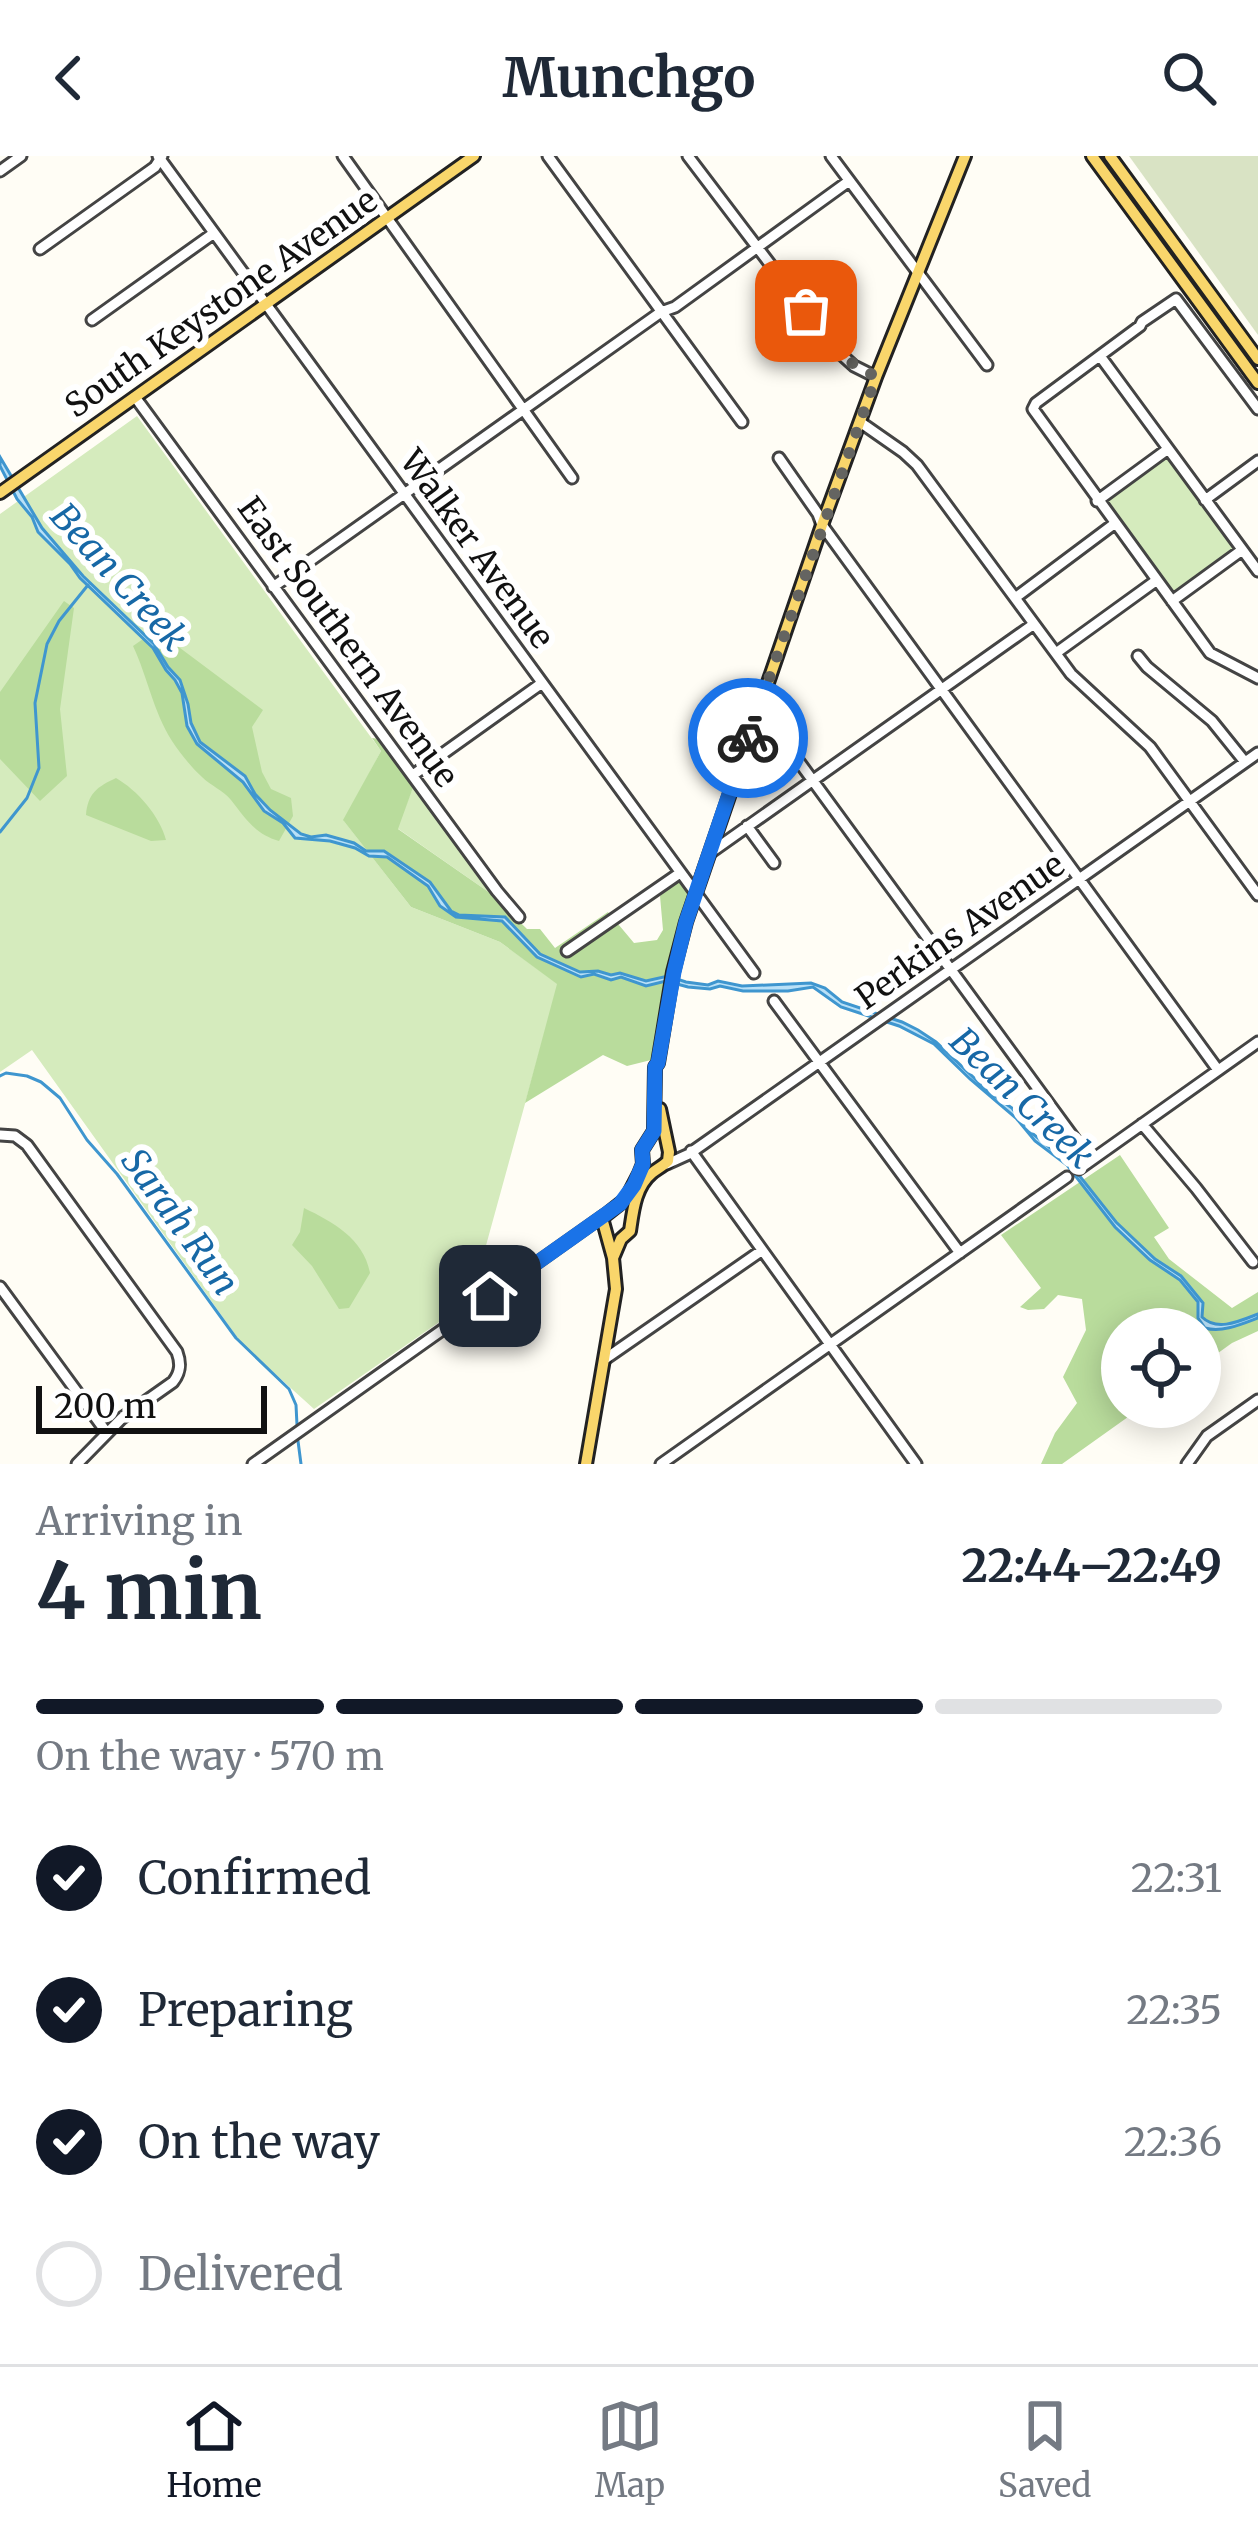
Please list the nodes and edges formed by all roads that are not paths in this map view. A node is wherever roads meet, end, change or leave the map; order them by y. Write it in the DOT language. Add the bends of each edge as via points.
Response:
graph roads {
  1 [pos="21,156"];
  2 [pos="343,156"];
  3 [pos="474,156"];
  4 [pos="548,156"];
  5 [pos="688,156"];
  6 [pos="831,156"];
  7 [pos="964,156"];
  8 [pos="1092,156"];
  9 [pos="1110,156"];
  10 [pos="160,157"];
  11 [pos="0,171"];
  12 [pos="849,181"];
  13 [pos="387,218"];
  14 [pos="214,233"];
  15 [pos="40,249"];
  16 [pos="758,249"];
  17 [pos="918,272"];
  18 [pos="265,304"];
  19 [pos="661,312"];
  20 [pos="92,320"];
  21 [pos="1100,356"];
  22 [pos="1258,359"];
  23 [pos="987,365"];
  24 [pos="876,377"];
  25 [pos="1258,383"];
  26 [pos="135,397"];
  27 [pos="1258,409"];
  28 [pos="524,411"];
  29 [pos="742,422"];
  30 [pos="860,422"];
  31 [pos="1168,449"];
  32 [pos="779,458"];
  33 [pos="1258,461"];
  34 [pos="572,478"];
  35 [pos="2,492"];
  36 [pos="404,494"];
  37 [pos="1205,500"];
  38 [pos="1097,501"];
  39 [pos="1114,524"];
  40 [pos="822,525"];
  41 [pos="1242,550"];
  42 [pos="1258,571"];
  43 [pos="1156,580"];
  44 [pos="274,587"];
  45 [pos="1015,598"];
  46 [pos="1172,601"];
  47 [pos="1034,624"];
  48 [pos="1056,653"];
  49 [pos="1138,656"];
  50 [pos="1258,677"];
  51 [pos="542,683"];
  52 [pos="941,689"];
  53 [pos="759,706"];
  54 [pos="1258,753"];
  55 [pos="1245,762"];
  56 [pos="413,775"];
  57 [pos="813,780"];
  58 [pos="1190,801"];
  59 [pos="747,826"];
  60 [pos="709,854"];
  61 [pos="774,863"];
  62 [pos="680,873"];
  63 [pos="1080,880"];
  64 [pos="695,894"];
  65 [pos="1258,895"];
  66 [pos="519,917"];
  67 [pos="567,951"];
  68 [pos="952,970"];
  69 [pos="754,973"];
  70 [pos="774,1001"];
  71 [pos="1258,1042"];
  72 [pos="658,1063"];
  73 [pos="819,1064"];
  74 [pos="1218,1070"];
  75 [pos="1142,1124"];
  76 [pos="6,1135"];
  77 [pos="648,1143"];
  78 [pos="668,1146"];
  79 [pos="692,1151"];
  80 [pos="1090,1160"];
  81 [pos="643,1164"];
  82 [pos="661,1167"];
  83 [pos="1078,1169"];
  84 [pos="1067,1177"];
  85 [pos="603,1216"];
  86 [pos="604,1233"];
  87 [pos="624,1236"];
  88 [pos="761,1251"];
  89 [pos="960,1253"];
  90 [pos="613,1258"];
  91 [pos="1253,1262"];
  92 [pos="0,1287"];
  93 [pos="830,1345"];
  94 [pos="605,1359"];
  95 [pos="1258,1400"];
  96 [pos="107,1433"];
  97 [pos="677,1452"];
  98 [pos="77,1464"];
  99 [pos="253,1464"];
  100 [pos="586,1464"];
  101 [pos="661,1464"];
  102 [pos="686,1464"];
  103 [pos="916,1464"];
  104 [pos="1187,1464"];
  1 -- 11 [label="street"];
  2 -- 13 [label="street"];
  3 -- 13 [label="main road, South Keystone Avenue"];
  4 -- 19 [label="street"];
  5 -- 16 [label="street"];
  6 -- 12 [label="street"];
  7 -- 17 [label="main road"];
  8 -- 25 [label="main road"];
  9 -- 22 [label="main road"];
  10 -- 14 [label="street, Walker Avenue"];
  10 -- 15 [label="street"];
  12 -- 16 [label="street"];
  12 -- 17 [label="street"];
  13 -- 18 [label="main road, South Keystone Avenue"];
  13 -- 28 [label="street"];
  14 -- 18 [label="street, Walker Avenue"];
  14 -- 20 [label="street"];
  16 -- 19 [label="street"];
  16 -- 24 [label="street" via="833,347"];
  17 -- 23 [label="street"];
  17 -- 24 [label="main road"];
  18 -- 26 [label="main road, South Keystone Avenue"];
  18 -- 36 [label="street, Walker Avenue"];
  19 -- 28 [label="street"];
  19 -- 29 [label="street"];
  21 -- 27 [label="street" via="1176,299"];
  21 -- 31 [label="street"];
  21 -- 38 [label="street" via="1033,409"];
  24 -- 30 [label="main road"];
  26 -- 35 [label="main road, South Keystone Avenue"];
  26 -- 44 [label="street, East Southern Avenue"];
  28 -- 34 [label="street"];
  28 -- 36 [label="street"];
  30 -- 40 [label="main road"];
  30 -- 45 [label="street" via="917,465"];
  31 -- 37 [label="street"];
  31 -- 38 [label="street"];
  32 -- 40 [label="street"];
  33 -- 37 [label="street"];
  36 -- 44 [label="street"];
  36 -- 51 [label="street, Walker Avenue"];
  37 -- 41 [label="street"];
  38 -- 39 [label="street"];
  39 -- 43 [label="street"];
  39 -- 45 [label="street"];
  40 -- 52 [label="street"];
  40 -- 53 [label="main road"];
  41 -- 42 [label="street"];
  41 -- 46 [label="street"];
  43 -- 46 [label="street"];
  43 -- 48 [label="street"];
  44 -- 56 [label="street, East Southern Avenue"];
  45 -- 47 [label="street"];
  46 -- 50 [label="street" via="1212,655"];
  47 -- 48 [label="street"];
  47 -- 52 [label="street"];
  48 -- 58 [label="street" via="1145,742"];
  49 -- 55 [label="street"];
  51 -- 56 [label="street"];
  51 -- 62 [label="street, Walker Avenue"];
  52 -- 57 [label="street"];
  52 -- 63 [label="street"];
  53 -- 57 [label="street"];
  53 -- 60 [label="main road"];
  54 -- 55 [label="street, Perkins Avenue"];
  55 -- 58 [label="street, Perkins Avenue"];
  56 -- 66 [label="street, East Southern Avenue"];
  57 -- 59 [label="street"];
  57 -- 68 [label="street"];
  58 -- 63 [label="street, Perkins Avenue"];
  58 -- 65 [label="street"];
  59 -- 60 [label="street"];
  59 -- 61 [label="street"];
  60 -- 64 [label="main road"];
  62 -- 64 [label="street, Walker Avenue"];
  62 -- 67 [label="street"];
  63 -- 68 [label="street, Perkins Avenue"];
  63 -- 74 [label="street"];
  64 -- 69 [label="street, Walker Avenue"];
  64 -- 72 [label="main road"];
  68 -- 73 [label="street, Perkins Avenue"];
  68 -- 80 [label="street"];
  70 -- 73 [label="street"];
  71 -- 74 [label="street"];
  72 -- 77 [label="main road"];
  72 -- 78 [label="main road"];
  73 -- 79 [label="street, Perkins Avenue"];
  73 -- 89 [label="street"];
  74 -- 75 [label="street"];
  75 -- 80 [label="street"];
  75 -- 91 [label="street"];
  76 -- 96 [label="street" via="26,1145 177,1352 172,1383"];
  77 -- 78 [label="main road"];
  77 -- 81 [label="main road"];
  78 -- 79 [label="street"];
  78 -- 82 [label="main road"];
  79 -- 82 [label="street, Perkins Avenue"];
  79 -- 88 [label="street"];
  80 -- 83 [label="street"];
  81 -- 82 [label="main road"];
  81 -- 85 [label="main road" via="626,1199"];
  82 -- 87 [label="main road" via="640,1189"];
  84 -- 89 [label="street"];
  85 -- 86 [label="main road"];
  85 -- 99 [label="street"];
  86 -- 87 [label="main road"];
  86 -- 90 [label="main road"];
  87 -- 90 [label="main road"];
  88 -- 93 [label="street"];
  88 -- 94 [label="street"];
  89 -- 93 [label="street"];
  90 -- 94 [label="main road"];
  92 -- 96 [label="street"];
  93 -- 97 [label="street"];
  93 -- 103 [label="street"];
  94 -- 100 [label="main road"];
  95 -- 104 [label="street" via="1208,1436"];
  96 -- 98 [label="street"];
  97 -- 101 [label="street"];
  97 -- 102 [label="street"];
}
